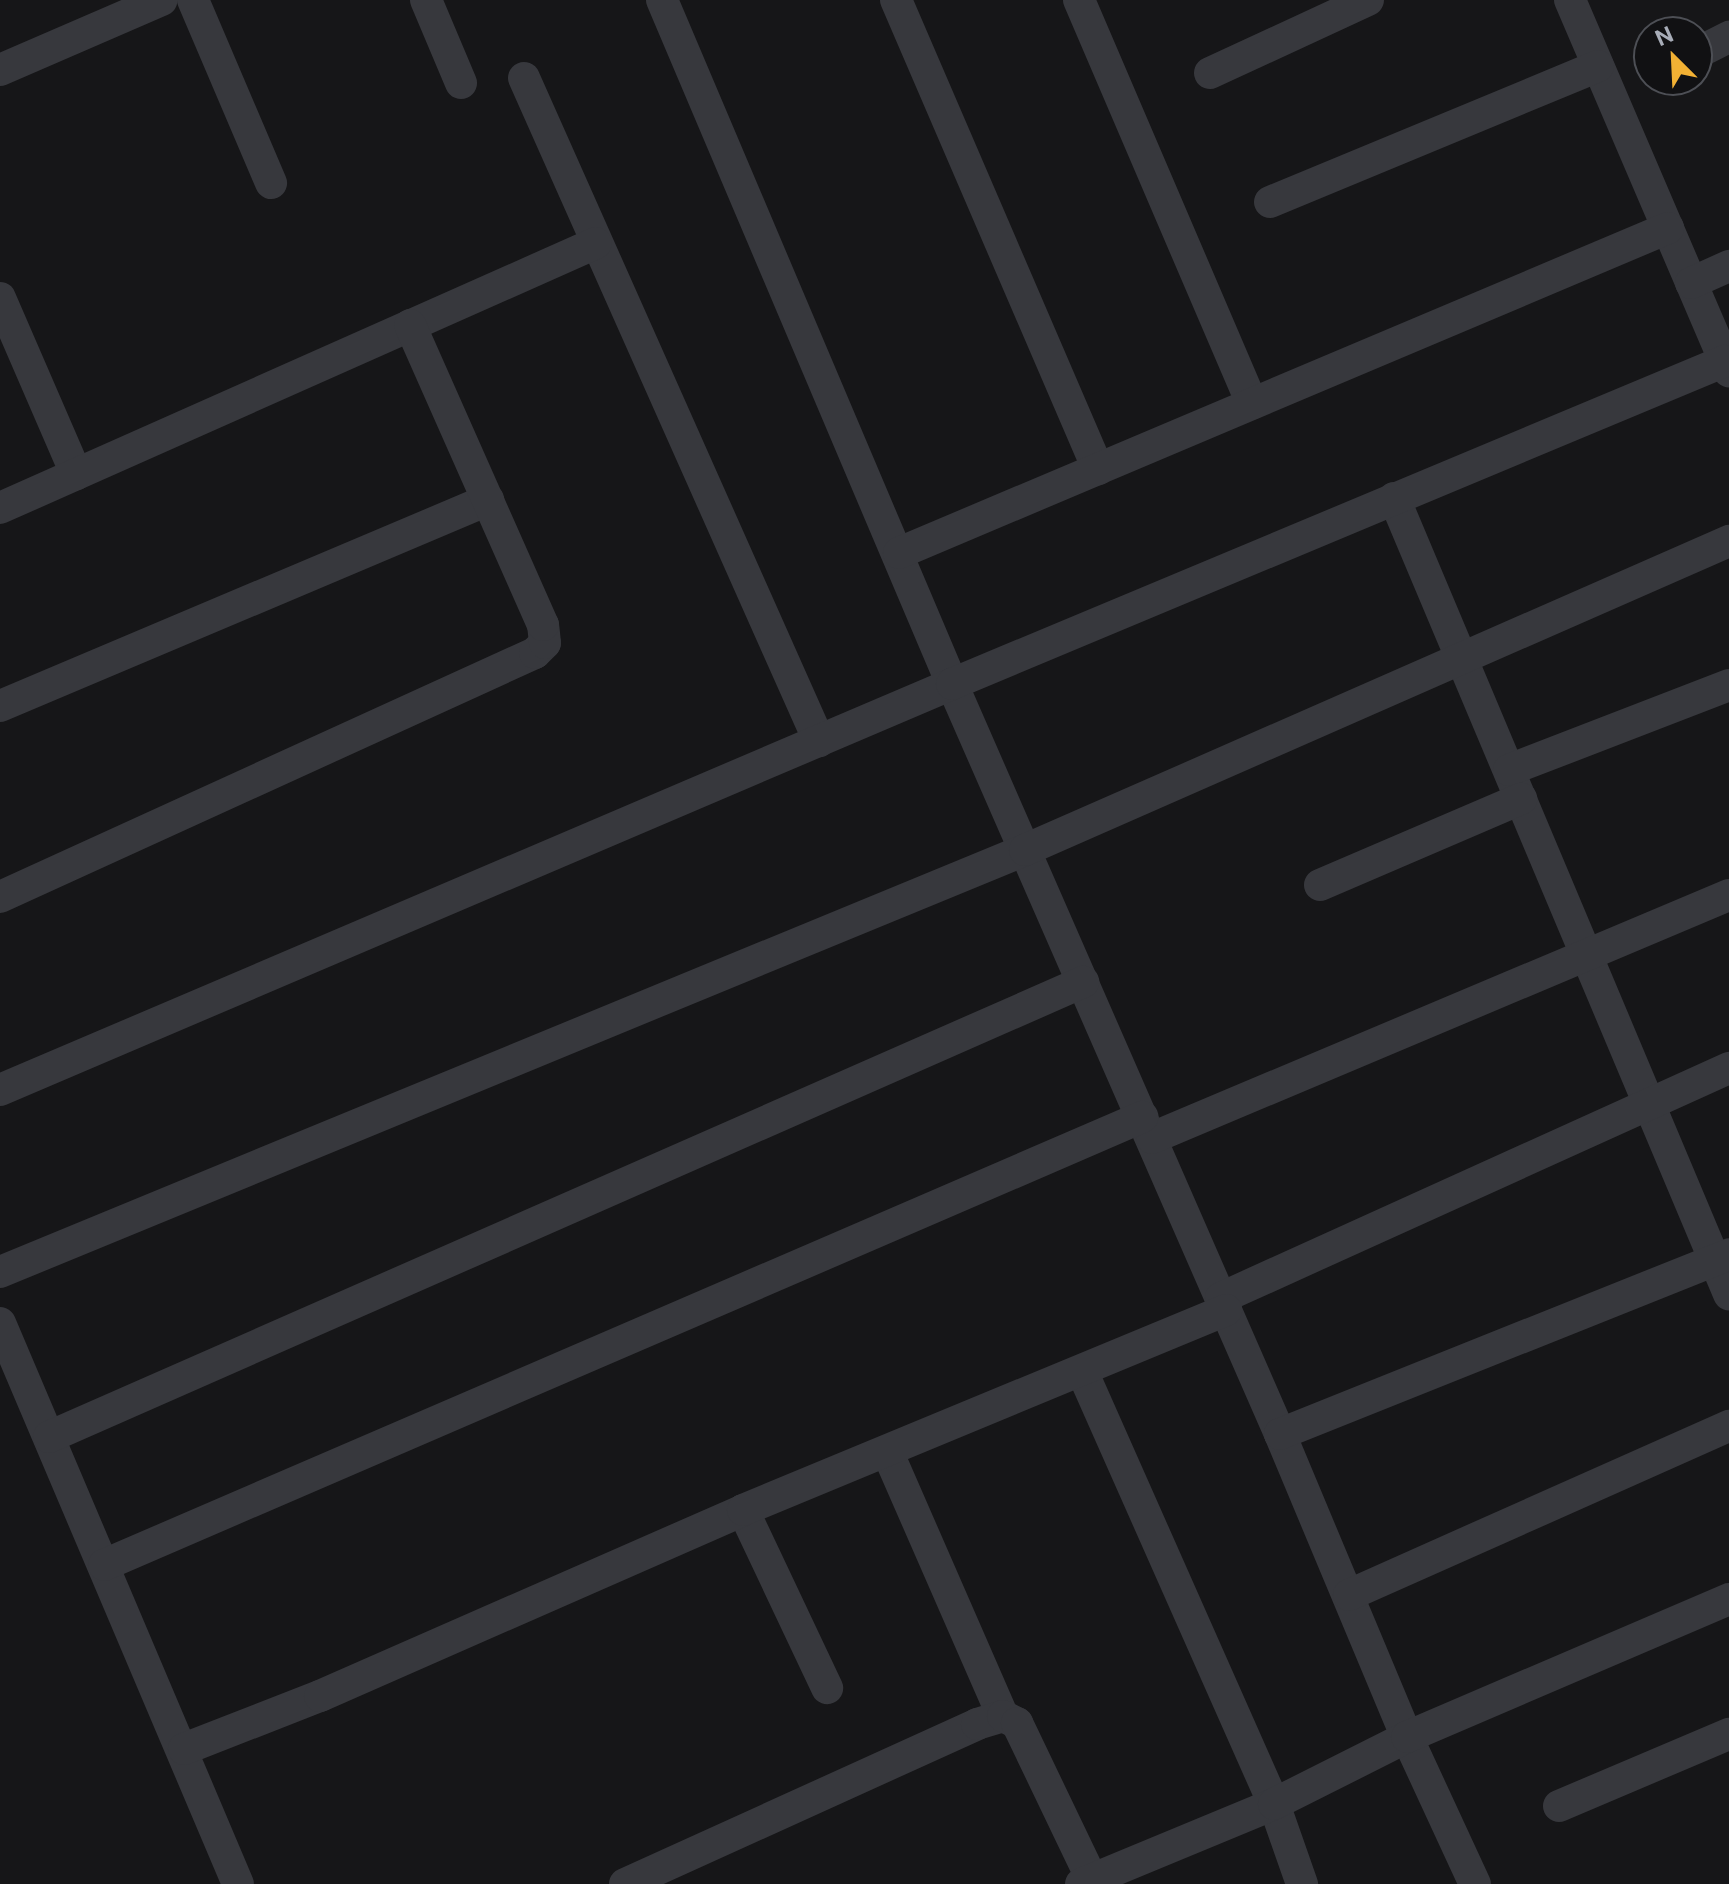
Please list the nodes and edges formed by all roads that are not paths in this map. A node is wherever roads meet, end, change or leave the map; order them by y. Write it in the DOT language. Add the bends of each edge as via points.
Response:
graph roads {
  1 [pos="162,0"];
  2 [pos="193,0"];
  3 [pos="426,0"];
  4 [pos="662,0"];
  5 [pos="896,0"];
  6 [pos="1079,0"];
  7 [pos="1368,0"];
  8 [pos="1570,0"];
  9 [pos="1598,66"];
  10 [pos="0,70"];
  11 [pos="1210,73"];
  12 [pos="524,78"];
  13 [pos="461,83"];
  14 [pos="271,183"];
  15 [pos="1270,202"];
  16 [pos="1668,228"];
  17 [pos="596,243"];
  18 [pos="1729,266"];
  19 [pos="1691,283"];
  20 [pos="0,298"];
  21 [pos="410,325"];
  22 [pos="1727,366"];
  23 [pos="1252,404"];
  24 [pos="1098,469"];
  25 [pos="76,474"];
  26 [pos="1394,498"];
  27 [pos="488,500"];
  28 [pos="0,508"];
  29 [pos="1729,541"];
  30 [pos="899,553"];
  31 [pos="1461,658"];
  32 [pos="952,684"];
  33 [pos="1729,685"];
  34 [pos="0,706"];
  35 [pos="819,741"];
  36 [pos="1515,785"];
  37 [pos="1025,850"];
  38 [pos="1320,885"];
  39 [pos="1729,895"];
  40 [pos="0,897"];
  41 [pos="1587,956"];
  42 [pos="1083,982"];
  43 [pos="1729,1068"];
  44 [pos="0,1090"];
  45 [pos="1649,1103"];
  46 [pos="1147,1127"];
  47 [pos="1722,1257"];
  48 [pos="0,1272"];
  49 [pos="1729,1294"];
  50 [pos="1223,1304"];
  51 [pos="0,1323"];
  52 [pos="1082,1371"];
  53 [pos="1729,1426"];
  54 [pos="1280,1434"];
  55 [pos="49,1437"];
  56 [pos="887,1451"];
  57 [pos="743,1510"];
  58 [pos="104,1565"];
  59 [pos="1349,1595"];
  60 [pos="1729,1599"];
  61 [pos="827,1688"];
  62 [pos="1003,1716"];
  63 [pos="1729,1734"];
  64 [pos="1407,1737"];
  65 [pos="184,1749"];
  66 [pos="1274,1804"];
  67 [pos="1559,1806"];
  68 [pos="1089,1883"];
  69 [pos="238,1884"];
  70 [pos="625,1884"];
  71 [pos="1302,1884"];
  72 [pos="1475,1884"];
  1 -- 10 [label="street"];
  2 -- 14 [label="street"];
  3 -- 13 [label="street"];
  4 -- 30 [label="street"];
  5 -- 24 [label="street"];
  6 -- 23 [label="street"];
  7 -- 11 [label="street"];
  8 -- 9 [label="street"];
  9 -- 15 [label="street"];
  9 -- 16 [label="street"];
  12 -- 17 [label="street"];
  16 -- 19 [label="street"];
  16 -- 23 [label="street"];
  17 -- 21 [label="street"];
  17 -- 35 [label="street"];
  18 -- 19 [label="street"];
  19 -- 22 [label="street"];
  20 -- 25 [label="street"];
  21 -- 25 [label="street"];
  21 -- 27 [label="street"];
  22 -- 26 [label="street"];
  23 -- 24 [label="street"];
  24 -- 30 [label="street"];
  25 -- 28 [label="street"];
  26 -- 31 [label="street"];
  26 -- 32 [label="street"];
  27 -- 34 [label="street"];
  27 -- 40 [label="street" via="543,625 545,643 535,653"];
  29 -- 31 [label="street"];
  30 -- 32 [label="street"];
  31 -- 36 [label="street"];
  31 -- 37 [label="street"];
  32 -- 35 [label="street"];
  32 -- 37 [label="street"];
  33 -- 36 [label="street"];
  35 -- 44 [label="street"];
  36 -- 38 [label="street"];
  36 -- 41 [label="street"];
  37 -- 42 [label="street"];
  37 -- 48 [label="street"];
  39 -- 41 [label="street"];
  41 -- 45 [label="street"];
  41 -- 46 [label="street"];
  42 -- 46 [label="street"];
  42 -- 55 [label="street"];
  43 -- 45 [label="street"];
  45 -- 47 [label="street"];
  45 -- 50 [label="street"];
  46 -- 50 [label="street"];
  46 -- 58 [label="street"];
  47 -- 49 [label="street"];
  47 -- 54 [label="street"];
  50 -- 52 [label="street"];
  50 -- 54 [label="street"];
  51 -- 55 [label="street"];
  52 -- 56 [label="street"];
  52 -- 66 [label="street"];
  53 -- 59 [label="street"];
  54 -- 59 [label="street"];
  55 -- 58 [label="street"];
  56 -- 57 [label="street"];
  56 -- 62 [label="street"];
  57 -- 61 [label="street"];
  57 -- 65 [label="street" via="320,1696"];
  58 -- 65 [label="street"];
  59 -- 64 [label="street"];
  60 -- 64 [label="street"];
  62 -- 68 [label="street" via="1017,1723"];
  62 -- 70 [label="street"];
  63 -- 67 [label="street"];
  64 -- 66 [label="street"];
  64 -- 72 [label="street"];
  65 -- 69 [label="street"];
  66 -- 68 [label="street"];
  66 -- 71 [label="street"];
}
